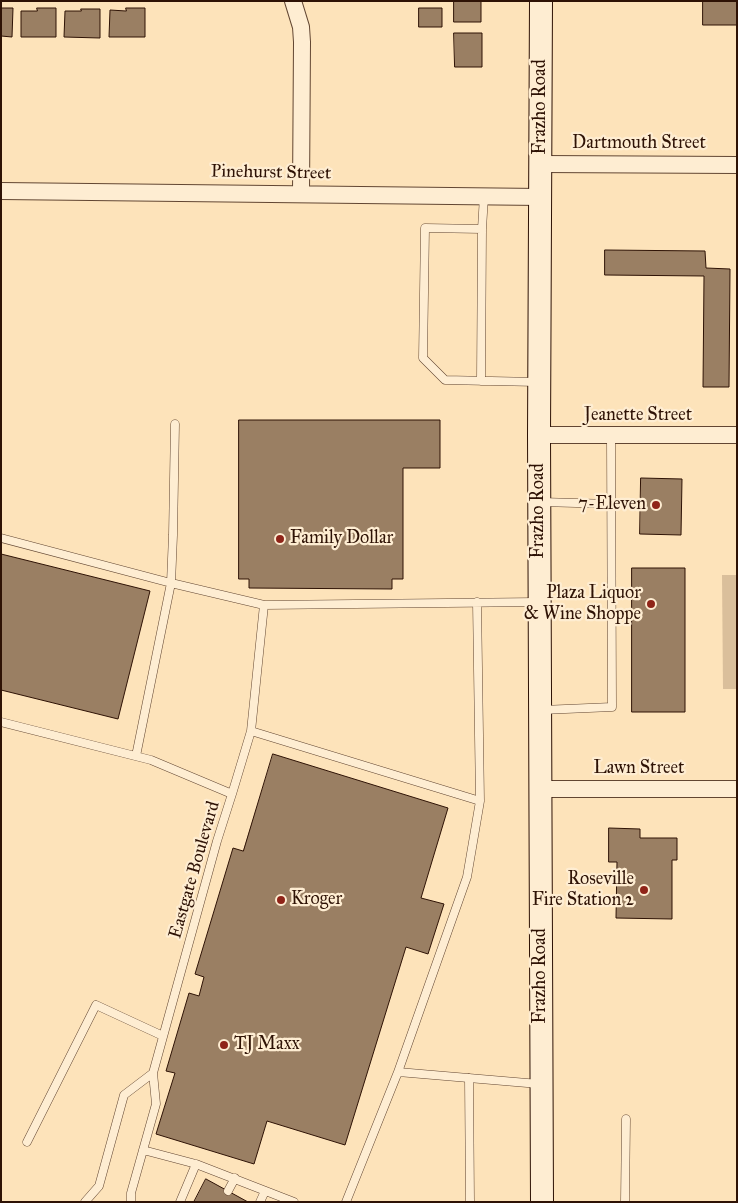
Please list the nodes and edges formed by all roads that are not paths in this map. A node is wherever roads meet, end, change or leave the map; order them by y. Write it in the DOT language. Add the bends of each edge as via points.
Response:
graph roads {
  1 [pos="293,1"];
  2 [pos="541,1"];
  3 [pos="541,164"];
  4 [pos="737,165"];
  5 [pos="1,191"];
  6 [pos="301,193"];
  7 [pos="484,196"];
  8 [pos="541,197"];
  9 [pos="482,229"];
  10 [pos="481,381"];
  11 [pos="539,382"];
  12 [pos="175,424"];
  13 [pos="539,435"];
  14 [pos="737,435"];
  15 [pos="611,436"];
  16 [pos="539,502"];
  17 [pos="612,504"];
  18 [pos="1,538"];
  19 [pos="171,583"];
  20 [pos="477,602"];
  21 [pos="540,602"];
  22 [pos="264,605"];
  23 [pos="540,710"];
  24 [pos="1,722"];
  25 [pos="251,731"];
  26 [pos="136,756"];
  27 [pos="737,789"];
  28 [pos="540,790"];
  29 [pos="232,794"];
  30 [pos="480,801"];
  31 [pos="163,1036"];
  32 [pos="398,1072"];
  33 [pos="153,1073"];
  34 [pos="469,1078"];
  35 [pos="541,1084"];
  36 [pos="626,1120"];
  37 [pos="27,1142"];
  38 [pos="143,1150"];
  39 [pos="196,1164"];
  40 [pos="234,1178"];
  41 [pos="228,1191"];
  42 [pos="265,1191"];
  43 [pos="85,1202"];
  44 [pos="131,1202"];
  45 [pos="180,1202"];
  46 [pos="260,1202"];
  47 [pos="294,1202"];
  48 [pos="346,1202"];
  49 [pos="470,1202"];
  50 [pos="542,1202"];
  51 [pos="625,1202"];
  1 -- 6 [label="street" via="302,42"];
  2 -- 3 [label="street, Frazho Road"];
  3 -- 4 [label="street, Dartmouth Street"];
  3 -- 8 [label="street, Frazho Road"];
  5 -- 6 [label="street, Pinehurst Street"];
  6 -- 7 [label="street, Pinehurst Street"];
  7 -- 8 [label="street, Pinehurst Street"];
  7 -- 9 [label="lane"];
  8 -- 11 [label="street, Frazho Road"];
  9 -- 10 [label="lane"];
  9 -- 10 [label="lane" via="425,228 423,358 445,380"];
  10 -- 11 [label="lane"];
  11 -- 13 [label="street, Frazho Road"];
  12 -- 19 [label="lane"];
  13 -- 15 [label="street, Jeanette Street"];
  13 -- 16 [label="street, Frazho Road"];
  14 -- 15 [label="street, Jeanette Street"];
  15 -- 17 [label="lane"];
  16 -- 17 [label="lane"];
  16 -- 21 [label="street, Frazho Road"];
  17 -- 23 [label="lane" via="612,707"];
  18 -- 19 [label="lane"];
  19 -- 22 [label="lane"];
  19 -- 26 [label="lane"];
  20 -- 21 [label="lane"];
  20 -- 22 [label="lane"];
  20 -- 30 [label="lane"];
  21 -- 23 [label="street, Frazho Road"];
  22 -- 25 [label="lane"];
  23 -- 28 [label="street, Frazho Road"];
  24 -- 26 [label="lane, Eastgate Boulevard"];
  25 -- 29 [label="lane"];
  25 -- 30 [label="lane"];
  26 -- 29 [label="lane, Eastgate Boulevard"];
  27 -- 28 [label="street, Lawn Street"];
  28 -- 35 [label="street, Frazho Road"];
  29 -- 31 [label="lane, Eastgate Boulevard"];
  30 -- 32 [label="lane" via="467,877"];
  31 -- 33 [label="lane, Eastgate Boulevard"];
  31 -- 37 [label="lane" via="96,1005"];
  32 -- 34 [label="lane"];
  32 -- 48 [label="lane"];
  33 -- 38 [label="lane, Eastgate Boulevard" via="156,1104"];
  33 -- 43 [label="lane" via="124,1095 99,1186"];
  34 -- 35 [label="lane"];
  34 -- 49 [label="lane"];
  35 -- 50 [label="street, Frazho Road"];
  36 -- 51 [label="lane"];
  38 -- 39 [label="lane"];
  38 -- 44 [label="lane, Eastgate Boulevard"];
  39 -- 40 [label="lane"];
  39 -- 45 [label="lane"];
  40 -- 41 [label="lane"];
  40 -- 42 [label="lane"];
  42 -- 46 [label="lane"];
  42 -- 47 [label="lane"];
}
